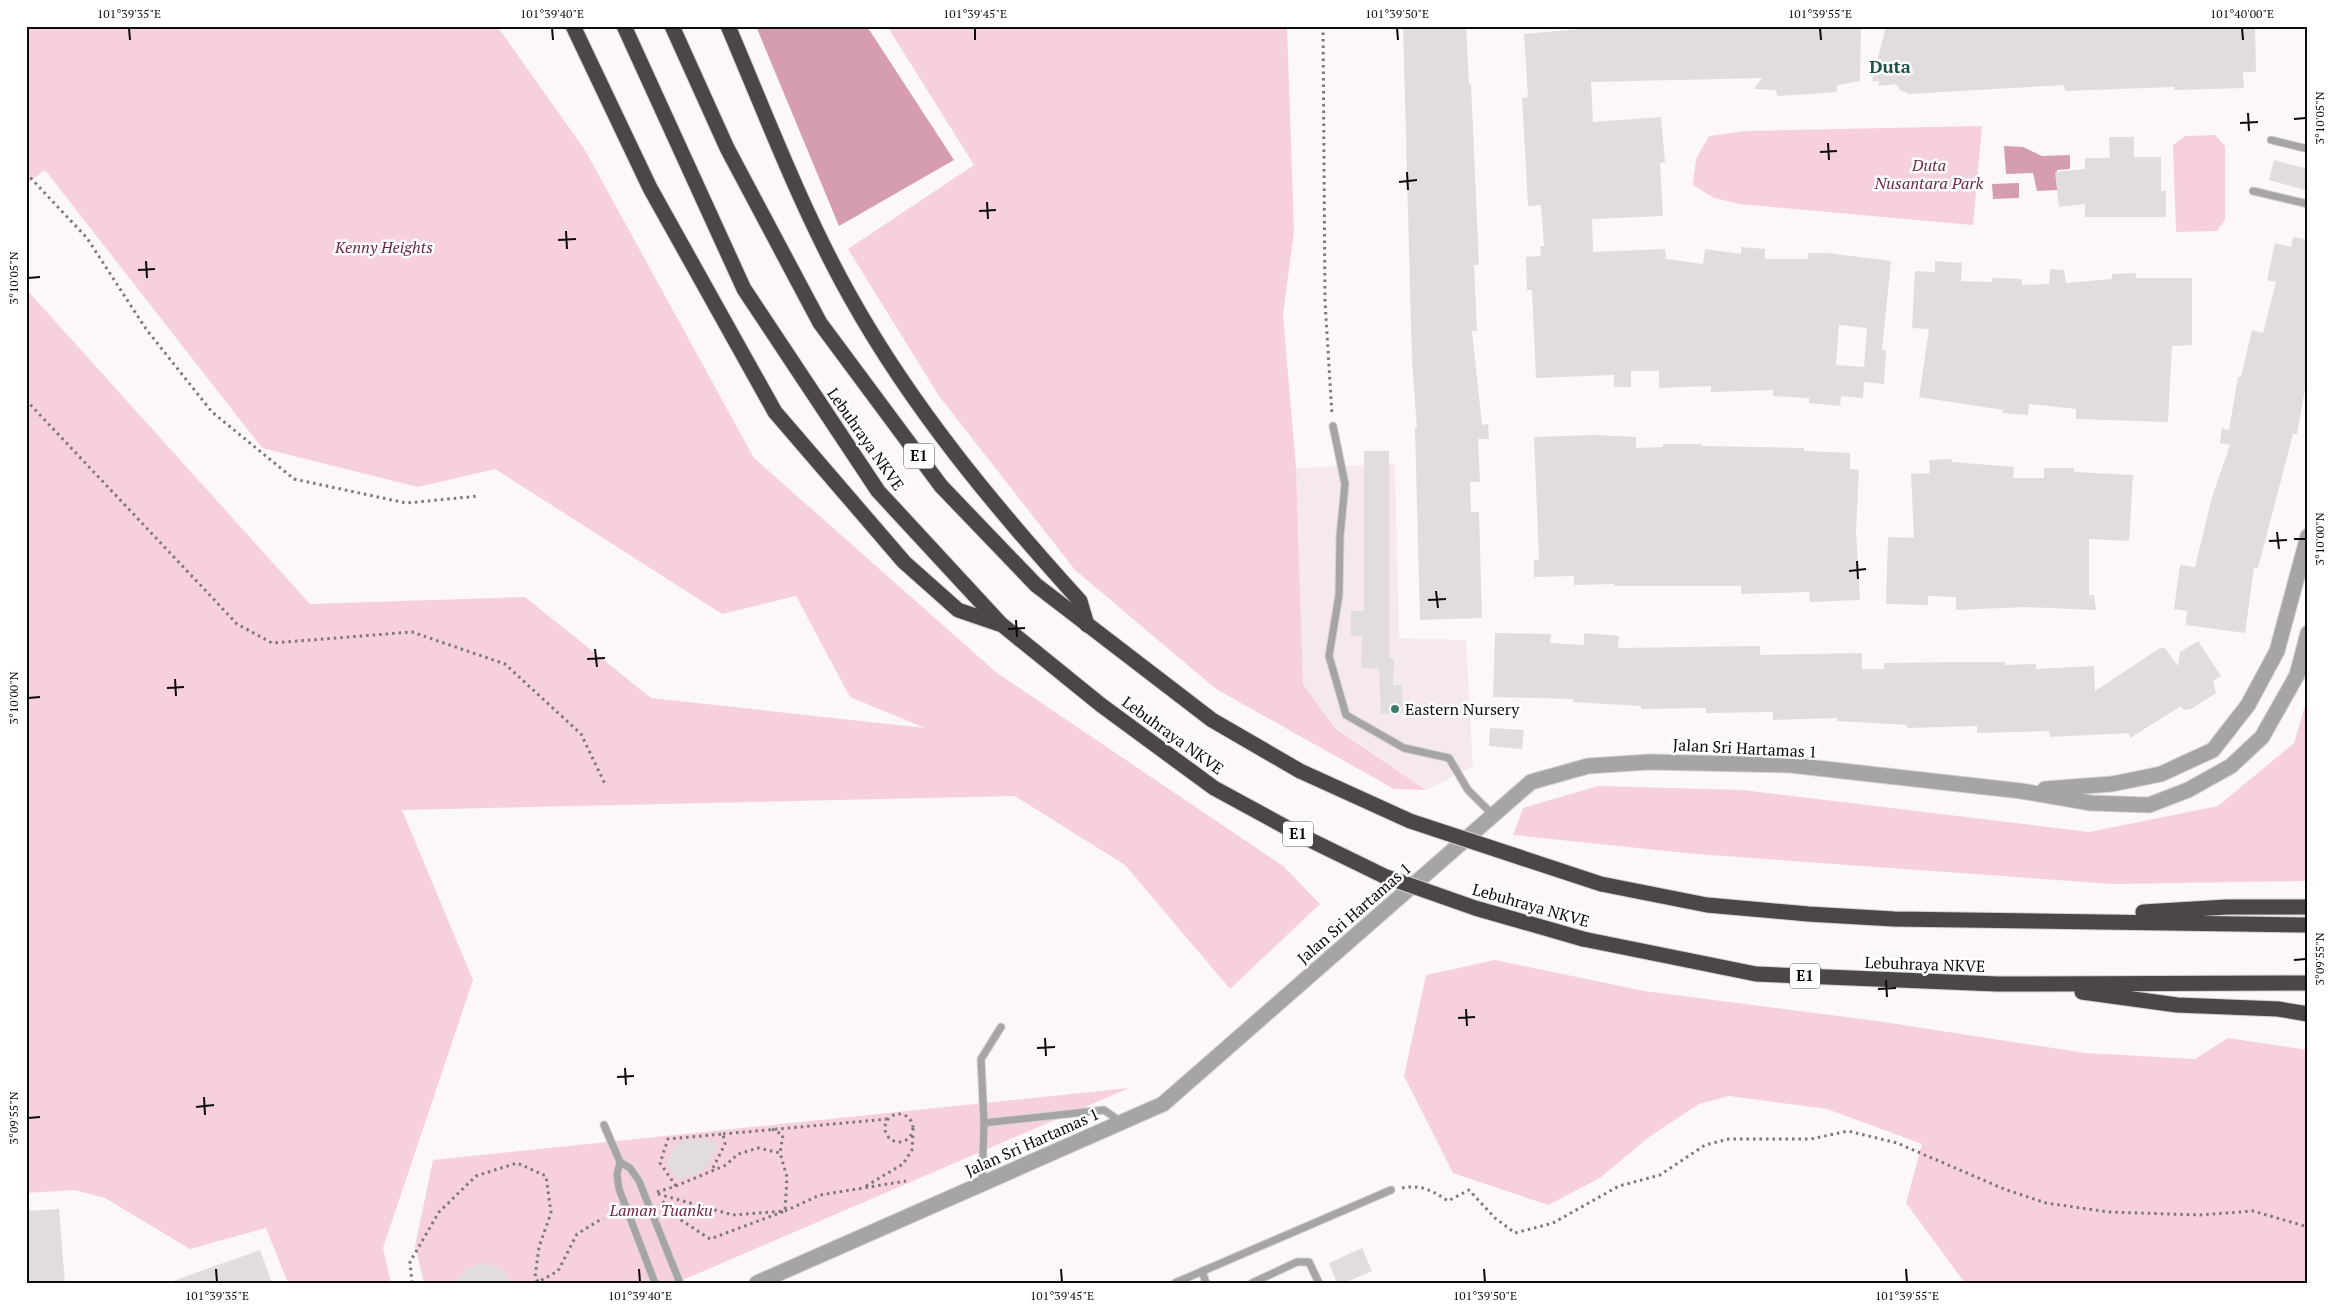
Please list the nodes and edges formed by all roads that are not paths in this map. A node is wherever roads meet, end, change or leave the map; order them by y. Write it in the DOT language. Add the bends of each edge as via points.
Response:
graph roads {
  1 [pos="573,26"];
  2 [pos="624,26"];
  3 [pos="672,26"];
  4 [pos="728,26"];
  5 [pos="2271,140"];
  6 [pos="2308,149"];
  7 [pos="2253,191"];
  8 [pos="2308,204"];
  9 [pos="1332,426"];
  10 [pos="2308,536"];
  11 [pos="1001,624"];
  12 [pos="1088,625"];
  13 [pos="2308,633"];
  14 [pos="2021,791"];
  15 [pos="1493,814"];
  16 [pos="2308,906"];
  17 [pos="2029,920"];
  18 [pos="2308,925"];
  19 [pos="2308,983"];
  20 [pos="2032,984"];
  21 [pos="2308,1014"];
  22 [pos="1001,1028"];
  23 [pos="1121,1122"];
  24 [pos="984,1123"];
  25 [pos="604,1125"];
  26 [pos="620,1162"];
  27 [pos="982,1184"];
  28 [pos="1391,1190"];
  29 [pos="1202,1271"];
  30 [pos="655,1283"];
  31 [pos="680,1283"];
  32 [pos="757,1283"];
  33 [pos="1175,1283"];
  34 [pos="1206,1283"];
  35 [pos="1252,1283"];
  36 [pos="1320,1283"];
  1 -- 11 [label="highway" via="650,188 775,412 904,562 958,610"];
  2 -- 11 [label="highway, Lebuhraya NKVE / E1" via="744,289 878,491"];
  3 -- 12 [label="highway, Lebuhraya NKVE / E1" via="727,148 820,323 942,486 1036,585"];
  4 -- 12 [label="highway" via="804,202 850,298 914,398 978,485 1080,601"];
  5 -- 6 [label="lane"];
  7 -- 8 [label="lane"];
  9 -- 15 [label="lane" via="1345,484 1339,595 1329,656 1346,715 1404,748 1449,758 1468,790"];
  10 -- 14 [label="street, Jalan Sri Hartamas 1" via="2277,651 2248,705 2213,750 2161,774 2120,782"];
  11 -- 20 [label="highway, Lebuhraya NKVE / E1, bridge" via="1101,705 1214,788 1384,876 1475,908 1583,939 1756,974"];
  12 -- 17 [label="highway, Lebuhraya NKVE / E1, bridge" via="1212,720 1300,771 1410,821 1601,884 1707,904 1808,914 1894,919"];
  13 -- 14 [label="street, Jalan Sri Hartamas 1" via="2297,675 2262,737 2231,766 2188,790 2149,805 2090,803"];
  14 -- 15 [label="street, Jalan Sri Hartamas 1" via="1790,765 1649,762 1588,766 1531,782"];
  15 -- 23 [label="street, Jalan Sri Hartamas 1" via="1163,1104"];
  16 -- 17 [label="highway" via="2228,907"];
  17 -- 18 [label="highway, E1"];
  19 -- 20 [label="highway"];
  20 -- 21 [label="highway" via="2177,1005 2278,1009"];
  22 -- 24 [label="lane" via="981,1059"];
  23 -- 24 [label="lane" via="1104,1110"];
  23 -- 27 [label="street, Jalan Sri Hartamas 1"];
  24 -- 27 [label="lane"];
  25 -- 26 [label="lane"];
  26 -- 30 [label="lane" via="616,1174 618,1189"];
  26 -- 31 [label="lane" via="630,1168 639,1181"];
  27 -- 32 [label="street, Jalan Sri Hartamas 1"];
  28 -- 29 [label="lane"];
  29 -- 33 [label="lane"];
  29 -- 34 [label="lane"];
  35 -- 36 [label="lane" via="1297,1262 1308,1262"];
}
